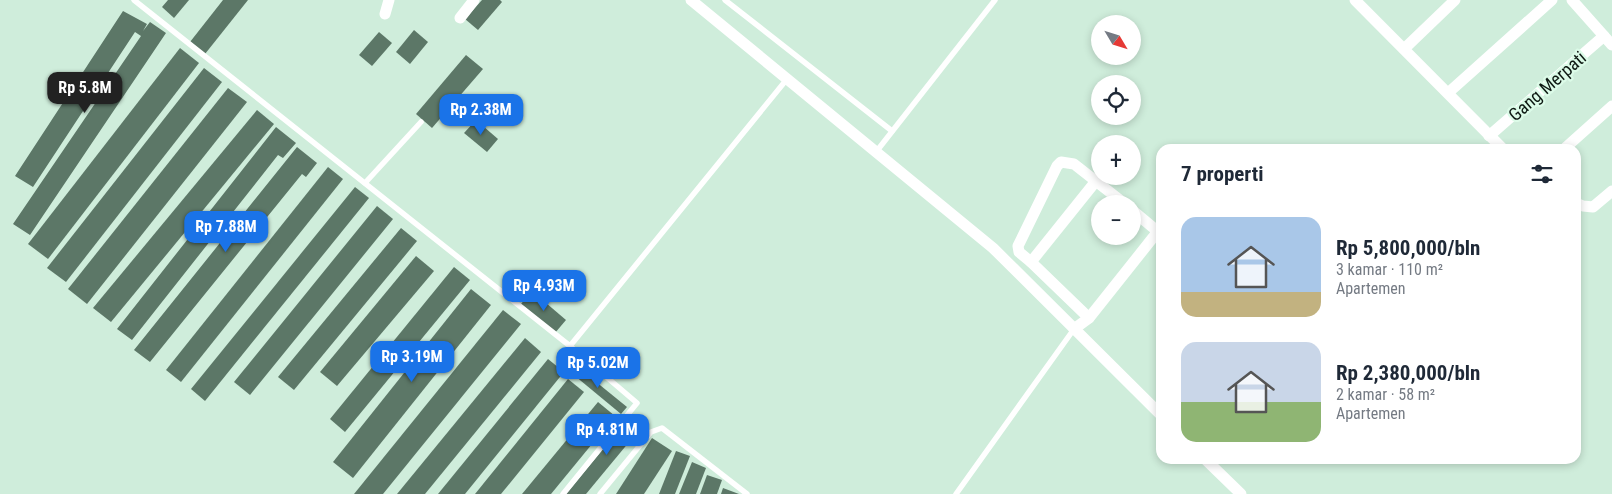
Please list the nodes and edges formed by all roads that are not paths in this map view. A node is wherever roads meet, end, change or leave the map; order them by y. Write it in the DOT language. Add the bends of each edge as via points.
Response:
graph roads {
  1 [pos="134,0"];
  2 [pos="389,0"];
  3 [pos="474,0"];
  4 [pos="691,0"];
  5 [pos="725,0"];
  6 [pos="995,0"];
  7 [pos="1455,0"];
  8 [pos="1552,0"];
  9 [pos="1572,0"];
  10 [pos="1359,2"];
  11 [pos="386,14"];
  12 [pos="460,18"];
  13 [pos="1608,40"];
  14 [pos="1404,49"];
  15 [pos="787,79"];
  16 [pos="1448,93"];
  17 [pos="1612,106"];
  18 [pos="421,122"];
  19 [pos="892,131"];
  20 [pos="1489,136"];
  21 [pos="1498,144"];
  22 [pos="1570,144"];
  23 [pos="876,152"];
  24 [pos="1091,178"];
  25 [pos="365,183"];
  26 [pos="1094,185"];
  27 [pos="1100,185"];
  28 [pos="1612,191"];
  29 [pos="1113,195"];
  30 [pos="1581,205"];
  31 [pos="1141,217"];
  32 [pos="1031,262"];
  33 [pos="1089,318"];
  34 [pos="1074,329"];
  35 [pos="570,346"];
  36 [pos="1156,410"];
  37 [pos="1210,464"];
  38 [pos="563,494"];
  39 [pos="600,494"];
  40 [pos="747,494"];
  41 [pos="956,494"];
  42 [pos="1241,494"];
  1 -- 25 [label="lane"];
  2 -- 11 [label="street"];
  3 -- 12 [label="street"];
  4 -- 15 [label="street"];
  5 -- 19 [label="lane"];
  6 -- 19 [label="lane"];
  7 -- 14 [label="street"];
  8 -- 16 [label="street"];
  9 -- 13 [label="street"];
  10 -- 14 [label="street"];
  13 -- 20 [label="street, Gang Merpati"];
  14 -- 16 [label="street"];
  15 -- 23 [label="street"];
  15 -- 35 [label="lane"];
  16 -- 20 [label="street"];
  17 -- 22 [label="street"];
  18 -- 25 [label="lane"];
  19 -- 23 [label="lane"];
  20 -- 21 [label="street"];
  23 -- 34 [label="street" via="993,248"];
  24 -- 32 [label="street" via="1069,162 1058,164 1018,246 1019,252"];
  25 -- 35 [label="lane"];
  26 -- 32 [label="street"];
  27 -- 29 [label="street"];
  28 -- 30 [label="street" via="1593,207"];
  31 -- 33 [label="street" via="1154,226 1156,232"];
  32 -- 33 [label="street"];
  33 -- 34 [label="street"];
  34 -- 36 [label="street"];
  34 -- 41 [label="lane"];
  35 -- 38 [label="lane" via="637,403"];
  37 -- 42 [label="street"];
  39 -- 40 [label="lane" via="651,432 662,428"];
}
